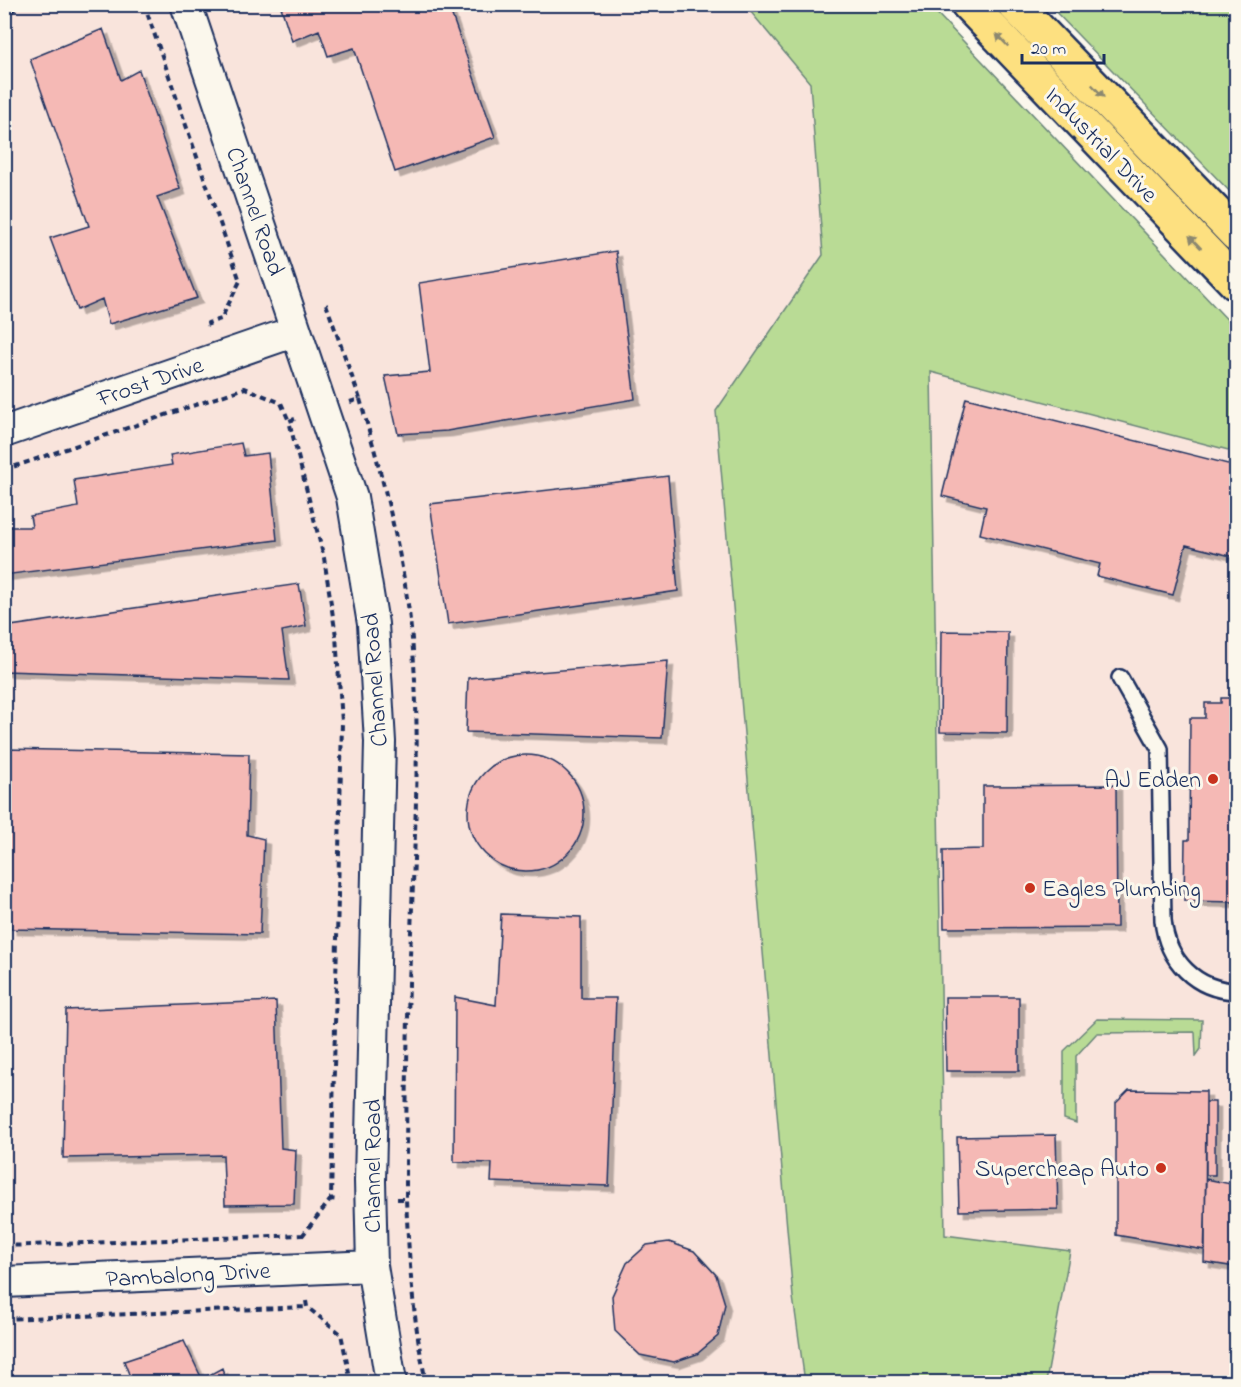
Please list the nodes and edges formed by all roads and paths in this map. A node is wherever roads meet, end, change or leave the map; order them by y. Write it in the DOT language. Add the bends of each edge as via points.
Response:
graph roads {
  1 [pos="144,4"];
  2 [pos="186,4"];
  3 [pos="968,4"];
  4 [pos="1014,4"];
  5 [pos="1236,234"];
  6 [pos="1236,283"];
  7 [pos="326,304"];
  8 [pos="296,331"];
  9 [pos="210,334"];
  10 [pos="229,384"];
  11 [pos="231,392"];
  12 [pos="360,399"];
  13 [pos="295,419"];
  14 [pos="289,421"];
  15 [pos="4,432"];
  16 [pos="4,470"];
  17 [pos="1120,678"];
  18 [pos="1236,991"];
  19 [pos="330,1199"];
  20 [pos="397,1199"];
  21 [pos="339,1200"];
  22 [pos="302,1235"];
  23 [pos="302,1242"];
  24 [pos="4,1246"];
  25 [pos="372,1266"];
  26 [pos="4,1282"];
  27 [pos="306,1301"];
  28 [pos="307,1307"];
  29 [pos="4,1319"];
  30 [pos="351,1383"];
  31 [pos="391,1383"];
  32 [pos="426,1383"];
  1 -- 9 [label="path" via="240,281 221,319 208,323"];
  2 -- 8 [label="street, Channel Road"];
  6 -- 3 [label="highway, Industrial Drive, one-way"];
  4 -- 5 [label="highway, Industrial Drive, one-way"];
  7 -- 12 [label="path"];
  8 -- 15 [label="street, Frost Drive"];
  8 -- 25 [label="street, Channel Road" via="352,497 373,624 380,742 370,1169"];
  10 -- 11 [label="path"];
  11 -- 14 [label="path" via="245,388 281,403"];
  11 -- 16 [label="path"];
  13 -- 14 [label="path"];
  14 -- 19 [label="path" via="324,558 336,636 342,722"];
  17 -- 18 [label="lane" via="1160,749 1163,920 1168,945 1177,962 1196,979 1219,990"];
  19 -- 21 [label="path"];
  19 -- 22 [label="path"];
  20 -- 32 [label="path" via="406,1199 414,1325"];
  22 -- 23 [label="path"];
  22 -- 24 [label="path"];
  25 -- 26 [label="street, Pambalong Drive"];
  25 -- 31 [label="street, Channel Road"];
  27 -- 28 [label="path"];
  28 -- 29 [label="path"];
  28 -- 30 [label="path" via="341,1334"];
}
